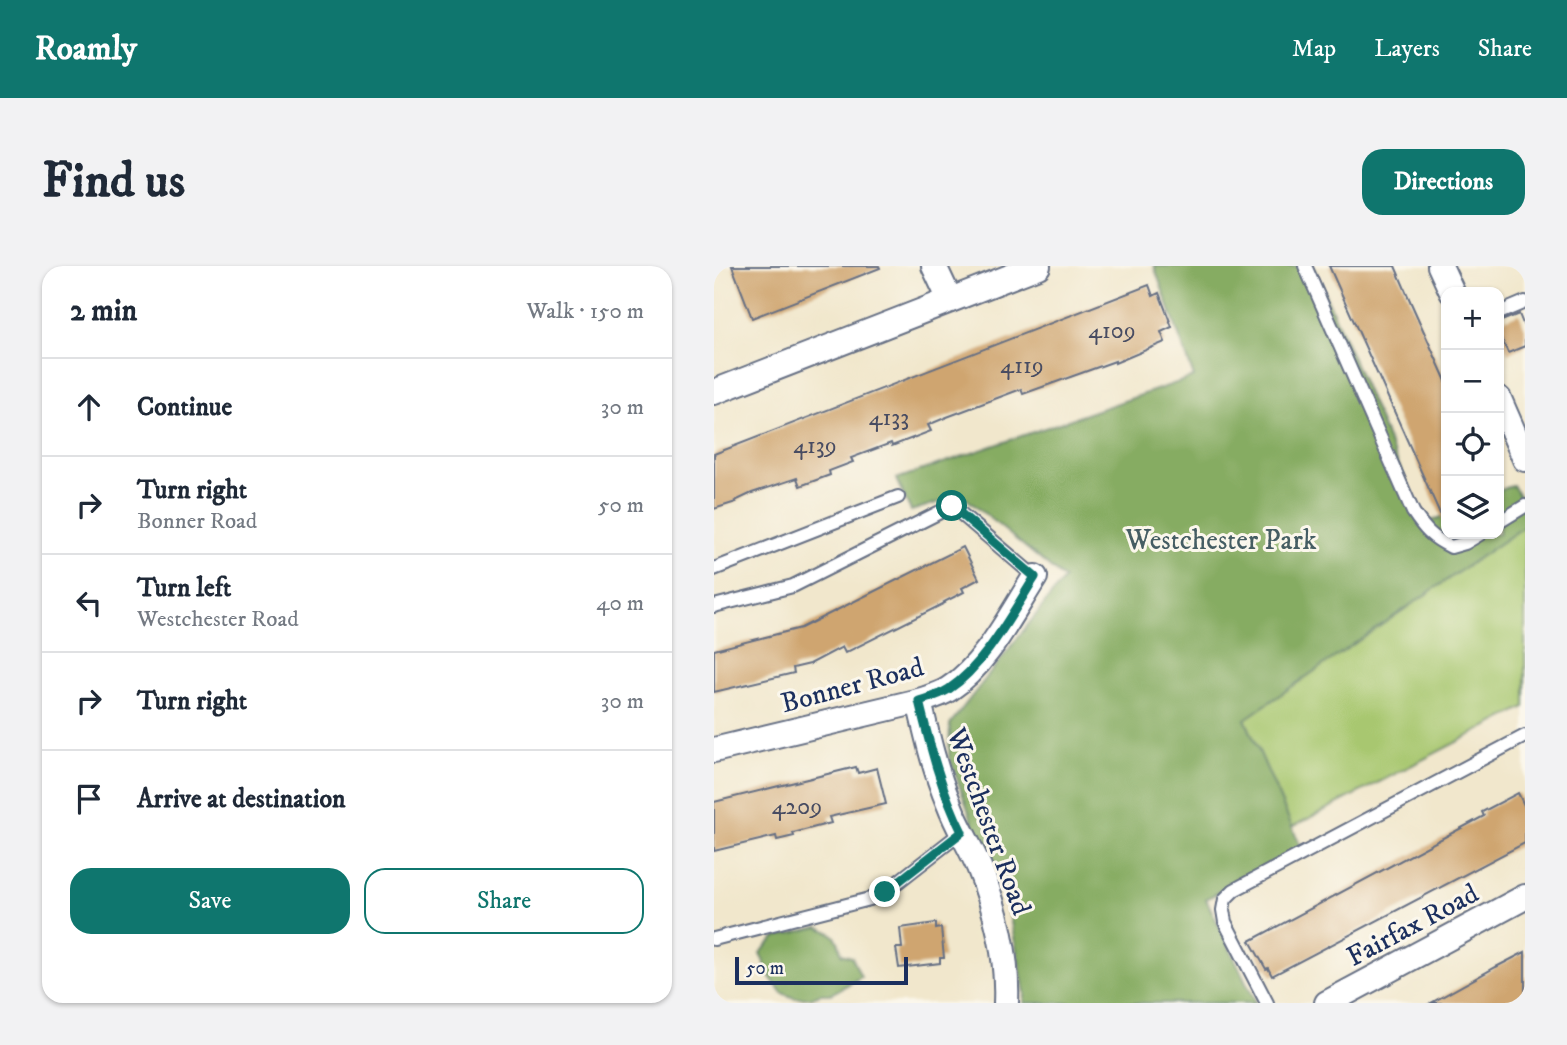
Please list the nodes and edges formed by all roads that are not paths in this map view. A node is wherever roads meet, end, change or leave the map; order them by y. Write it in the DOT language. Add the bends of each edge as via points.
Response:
graph roads {
  1 [pos="934,266"];
  2 [pos="1038,266"];
  3 [pos="1305,266"];
  4 [pos="1440,266"];
  5 [pos="1450,287"];
  6 [pos="950,300"];
  7 [pos="1525,302"];
  8 [pos="1504,311"];
  9 [pos="714,392"];
  10 [pos="1504,410"];
  11 [pos="1525,458"];
  12 [pos="898,497"];
  13 [pos="1525,506"];
  14 [pos="1504,519"];
  15 [pos="1472,539"];
  16 [pos="714,569"];
  17 [pos="1035,577"];
  18 [pos="714,606"];
  19 [pos="919,701"];
  20 [pos="1525,736"];
  21 [pos="714,750"];
  22 [pos="962,832"];
  23 [pos="1525,897"];
  24 [pos="714,939"];
  25 [pos="1006,1003"];
  26 [pos="1267,1003"];
  27 [pos="1327,1003"];
  1 -- 6 [label="street"];
  2 -- 6 [label="street"];
  3 -- 15 [label="lane" via="1413,512 1424,530 1451,547"];
  4 -- 5 [label="street"];
  6 -- 9 [label="street"];
  7 -- 8 [label="lane"];
  10 -- 11 [label="street"];
  12 -- 16 [label="lane"];
  13 -- 14 [label="lane"];
  17 -- 18 [label="lane" via="952,506 793,586"];
  17 -- 19 [label="street, Bonner Road" via="967,674 948,690"];
  19 -- 21 [label="street, Bonner Road"];
  19 -- 22 [label="street, Westchester Road" via="942,785"];
  20 -- 26 [label="lane" via="1234,890 1225,899 1224,922"];
  22 -- 24 [label="lane" via="870,899"];
  22 -- 25 [label="street, Westchester Road" via="992,904 1003,949"];
  23 -- 27 [label="street, Fairfax Road"];
}
